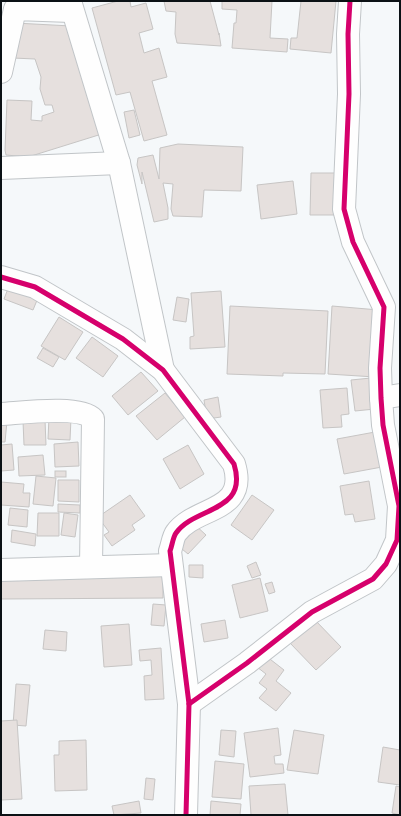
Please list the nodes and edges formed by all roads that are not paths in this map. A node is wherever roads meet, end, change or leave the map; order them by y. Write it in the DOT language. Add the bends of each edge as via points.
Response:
graph roads {
  1 [pos="350,1"];
  2 [pos="70,6"];
  3 [pos="1,72"];
  4 [pos="119,163"];
  5 [pos="1,168"];
  6 [pos="1,277"];
  7 [pos="163,370"];
  8 [pos="391,397"];
  9 [pos="1,414"];
  10 [pos="171,565"];
  11 [pos="91,567"];
  12 [pos="1,570"];
  13 [pos="189,704"];
  14 [pos="186,815"];
  1 -- 8 [label="street" via="344,209 353,242 384,306 380,368"];
  2 -- 3 [label="street" via="15,9"];
  2 -- 4 [label="street"];
  4 -- 5 [label="street"];
  4 -- 7 [label="street"];
  6 -- 7 [label="street" via="42,291 123,339"];
  7 -- 10 [label="street" via="234,464 236,475 235,487 227,501 191,521 176,533 170,551"];
  8 -- 13 [label="street" via="383,425 399,506 397,540 386,564 373,579 312,612"];
  9 -- 11 [label="street" via="75,411 93,418"];
  10 -- 11 [label="street"];
  10 -- 13 [label="street"];
  11 -- 12 [label="street"];
  13 -- 14 [label="street"];
}
